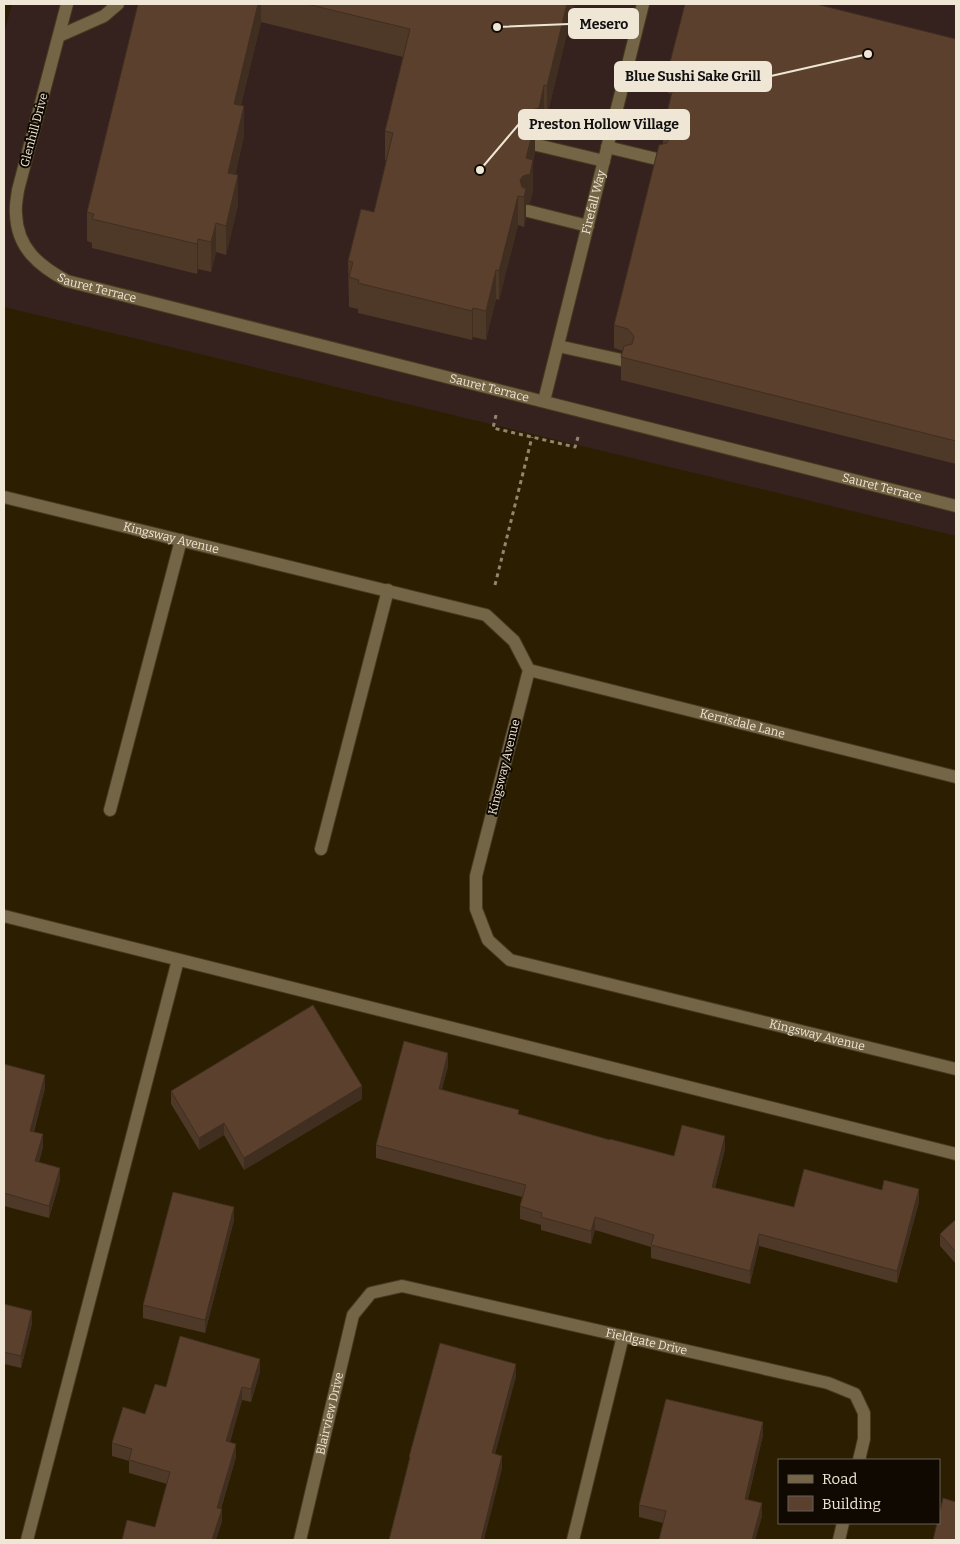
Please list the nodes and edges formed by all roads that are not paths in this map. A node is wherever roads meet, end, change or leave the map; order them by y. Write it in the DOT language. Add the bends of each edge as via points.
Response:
graph roads {
  1 [pos="68,4"];
  2 [pos="118,4"];
  3 [pos="643,4"];
  4 [pos="59,36"];
  5 [pos="537,145"];
  6 [pos="607,147"];
  7 [pos="661,160"];
  8 [pos="604,161"];
  9 [pos="528,211"];
  10 [pos="588,226"];
  11 [pos="31,256"];
  12 [pos="558,346"];
  13 [pos="626,361"];
  14 [pos="544,401"];
  15 [pos="4,497"];
  16 [pos="956,506"];
  17 [pos="181,540"];
  18 [pos="388,590"];
  19 [pos="529,670"];
  20 [pos="956,777"];
  21 [pos="110,810"];
  22 [pos="321,849"];
  23 [pos="4,916"];
  24 [pos="178,960"];
  25 [pos="956,1069"];
  26 [pos="956,1154"];
  27 [pos="371,1293"];
  28 [pos="623,1336"];
  29 [pos="859,1459"];
  30 [pos="844,1524"];
  31 [pos="27,1540"];
  32 [pos="300,1540"];
  33 [pos="573,1540"];
  34 [pos="839,1540"];
  1 -- 4 [label="street, Glenhill Drive"];
  2 -- 4 [label="street" via="104,16"];
  3 -- 6 [label="street, Firefall Way"];
  4 -- 11 [label="street, Glenhill Drive" via="18,190 19,236"];
  5 -- 8 [label="street"];
  6 -- 7 [label="street"];
  6 -- 8 [label="street, Firefall Way"];
  8 -- 10 [label="street, Firefall Way"];
  9 -- 10 [label="street"];
  10 -- 12 [label="street, Firefall Way"];
  11 -- 14 [label="street, Sauret Terrace" via="48,271 68,281"];
  12 -- 13 [label="street"];
  12 -- 14 [label="street, Firefall Way"];
  14 -- 16 [label="street, Sauret Terrace"];
  15 -- 17 [label="street, Kingsway Avenue"];
  17 -- 18 [label="street, Kingsway Avenue"];
  17 -- 21 [label="street"];
  18 -- 19 [label="street, Kingsway Avenue" via="486,615 514,640"];
  18 -- 22 [label="street"];
  19 -- 20 [label="street, Kerrisdale Lane"];
  19 -- 25 [label="street, Kingsway Avenue" via="476,876 476,909 488,940 510,960"];
  23 -- 24 [label="street"];
  24 -- 26 [label="street"];
  24 -- 31 [label="street"];
  27 -- 28 [label="street, Fieldgate Drive" via="402,1286"];
  27 -- 32 [label="street, Blairview Drive" via="353,1315"];
  28 -- 29 [label="street, Fieldgate Drive" via="828,1383 856,1394 864,1413 864,1439"];
  28 -- 33 [label="street"];
  30 -- 34 [label="street"];
}
